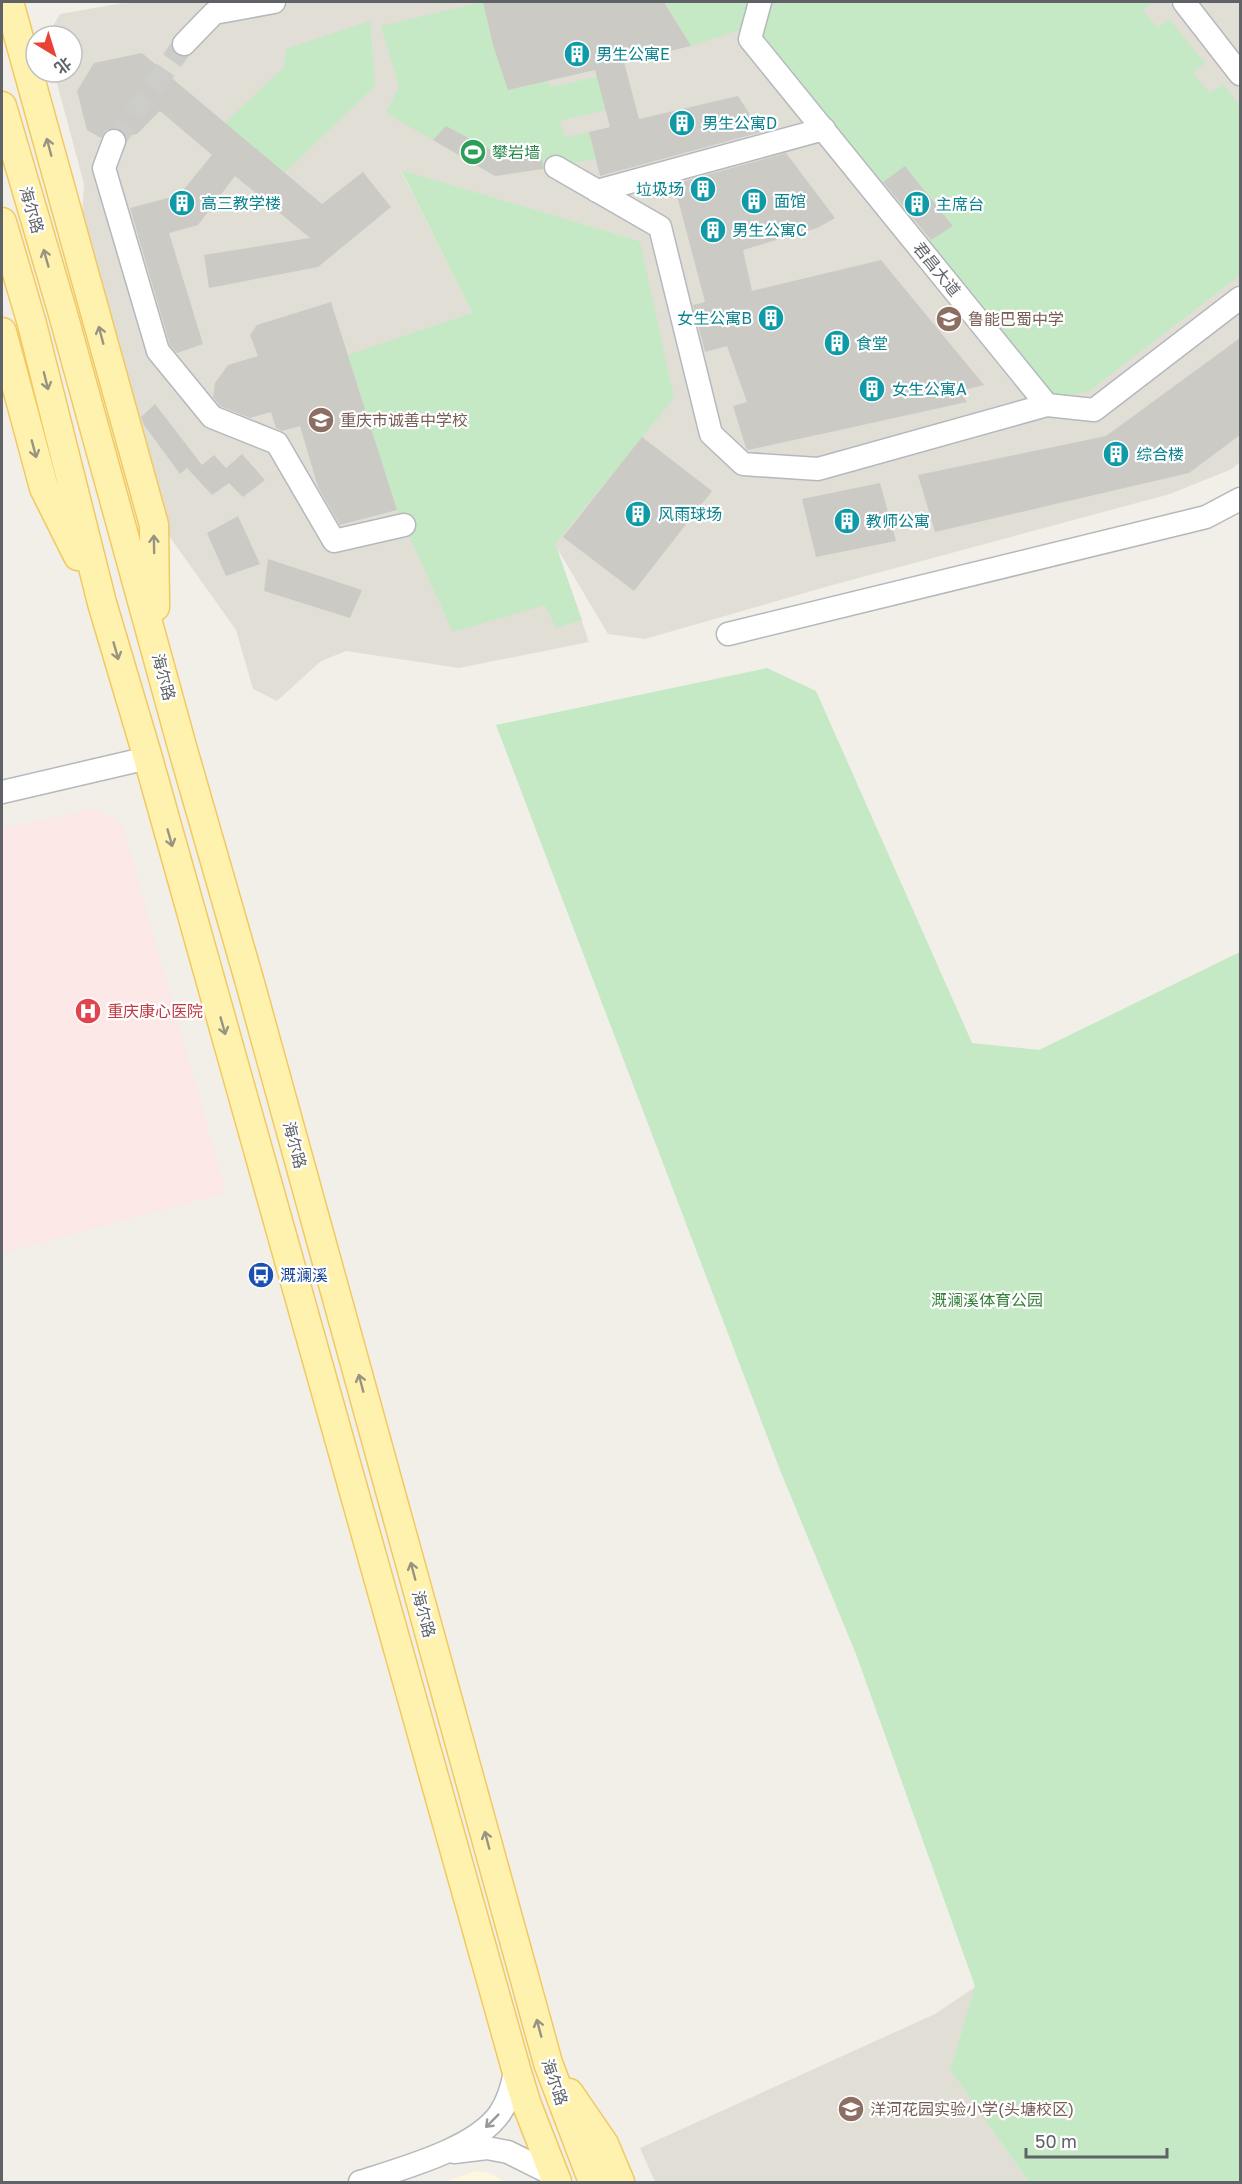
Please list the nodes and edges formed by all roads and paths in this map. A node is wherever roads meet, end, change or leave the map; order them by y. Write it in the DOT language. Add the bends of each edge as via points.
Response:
graph roads {
  1 [pos="274,2"];
  2 [pos="760,2"];
  3 [pos="1184,2"];
  4 [pos="13,4"];
  5 [pos="184,44"];
  6 [pos="1240,74"];
  7 [pos="2,106"];
  8 [pos="824,129"];
  9 [pos="114,141"];
  10 [pos="556,167"];
  11 [pos="597,190"];
  12 [pos="2,222"];
  13 [pos="1240,298"];
  14 [pos="2,332"];
  15 [pos="1047,405"];
  16 [pos="1240,499"];
  17 [pos="404,525"];
  18 [pos="102,603"];
  19 [pos="728,634"];
  20 [pos="155,645"];
  21 [pos="148,758"];
  22 [pos="2,792"];
  23 [pos="548,2063"];
  24 [pos="516,2069"];
  25 [pos="444,2153"];
  26 [pos="555,2180"];
  27 [pos="360,2182"];
  28 [pos="593,2182"];
  29 [pos="620,2182"];
  1 -- 5 [label="street" via="214,13"];
  2 -- 8 [label="street, 君昌大道" via="750,39"];
  3 -- 6 [label="street"];
  20 -- 4 [label="main road, one-way" via="154,525"];
  20 -- 7 [label="main road, 海尔路, one-way"];
  8 -- 11 [label="street"];
  8 -- 15 [label="street, 君昌大道"];
  9 -- 17 [label="street" via="104,168 158,351 212,417 277,444 334,541"];
  10 -- 11 [label="street"];
  11 -- 15 [label="street" via="660,227 711,434 743,464 818,469"];
  12 -- 18 [label="main road, 海尔路, one-way" via="32,324"];
  13 -- 15 [label="street" via="1094,410"];
  14 -- 18 [label="main road, one-way" via="44,488"];
  16 -- 19 [label="street" via="1206,517"];
  18 -- 21 [label="main road, 海尔路, one-way"];
  23 -- 20 [label="main road, 海尔路, one-way"];
  21 -- 22 [label="street"];
  21 -- 24 [label="main road, 海尔路, one-way"];
  23 -- 28 [label="main road, 海尔路"];
  23 -- 29 [label="main road" via="604,2144"];
  24 -- 25 [label="street, one-way" via="508,2100 499,2115 483,2131"];
  24 -- 26 [label="main road, 海尔路"];
  25 -- 26 [label="street" via="487,2148 508,2152"];
  25 -- 27 [label="street"];
}
